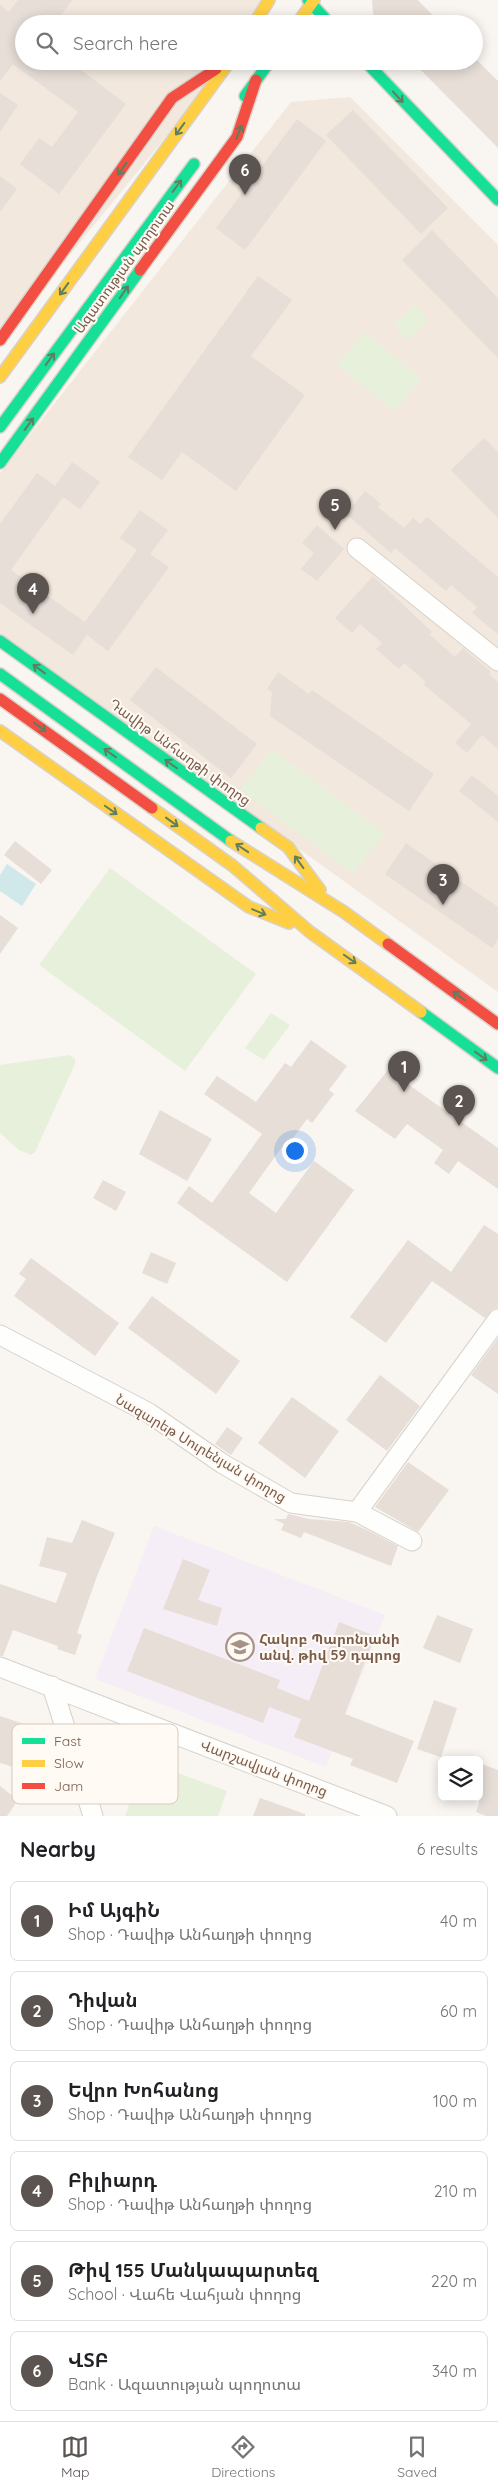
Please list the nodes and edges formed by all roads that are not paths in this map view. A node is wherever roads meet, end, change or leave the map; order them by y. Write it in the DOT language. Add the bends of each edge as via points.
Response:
graph roads {
  1 [pos="269,0"];
  2 [pos="311,1"];
  3 [pos="260,15"];
  4 [pos="302,15"];
  5 [pos="323,15"];
  6 [pos="215,70"];
  7 [pos="222,70"];
  8 [pos="263,70"];
  9 [pos="374,70"];
  10 [pos="389,70"];
  11 [pos="256,80"];
  12 [pos="235,110"];
  13 [pos="200,155"];
  14 [pos="498,184"];
  15 [pos="498,200"];
  16 [pos="0,340"];
  17 [pos="0,377"];
  18 [pos="0,427"];
  19 [pos="0,464"];
  20 [pos="357,548"];
  21 [pos="0,642"];
  22 [pos="498,662"];
  23 [pos="0,674"];
  24 [pos="0,699"];
  25 [pos="0,731"];
  26 [pos="328,902"];
  27 [pos="310,932"];
  28 [pos="498,1024"];
  29 [pos="498,1068"];
  30 [pos="498,1319"];
  31 [pos="0,1335"];
  32 [pos="357,1512"];
  33 [pos="412,1541"];
  34 [pos="0,1667"];
  35 [pos="52,1686"];
  36 [pos="64,1724"];
  37 [pos="150,1724"];
  38 [pos="178,1735"];
  39 [pos="89,1804"];
  40 [pos="93,1816"];
  41 [pos="387,1816"];
  1 -- 3 [label="main road"];
  2 -- 4 [label="main road"];
  2 -- 5 [label="main road"];
  6 -- 16 [label="main road, one-way" via="172,98"];
  7 -- 17 [label="main road, one-way"];
  8 -- 11 [label="main road, Ազատության պողոտա"];
  9 -- 15 [label="main road, one-way"];
  10 -- 14 [label="main road"];
  11 -- 12 [label="main road, Ազատության պողոտա"];
  19 -- 11 [label="main road, Ազատության պողոտա, one-way" via="237,137"];
  18 -- 13 [label="main road, Ազատության պողոտա, one-way"];
  20 -- 22 [label="street"];
  26 -- 21 [label="main road, Դավիթ Անհաղթի փողոց, one-way" via="288,847"];
  26 -- 23 [label="main road, Դավիթ Անհաղթի փողոց, one-way" via="244,850"];
  24 -- 27 [label="main road, one-way" via="233,866"];
  25 -- 27 [label="main road, one-way" via="249,908"];
  28 -- 26 [label="main road, Դավիթ Անհաղթի փողոց, one-way"];
  27 -- 29 [label="main road, one-way"];
  30 -- 32 [label="street"];
  31 -- 32 [label="street, Նազարեթ Սուրենյան փողոց" via="149,1412 223,1464 291,1503"];
  32 -- 33 [label="street"];
  34 -- 35 [label="street, Վարշավյան փողոց"];
  35 -- 36 [label="street"];
  35 -- 37 [label="street, Վարշավյան փողոց"];
  38 -- 41 [label="street, Վարշավյան փողոց"];
  39 -- 40 [label="street"];
}
